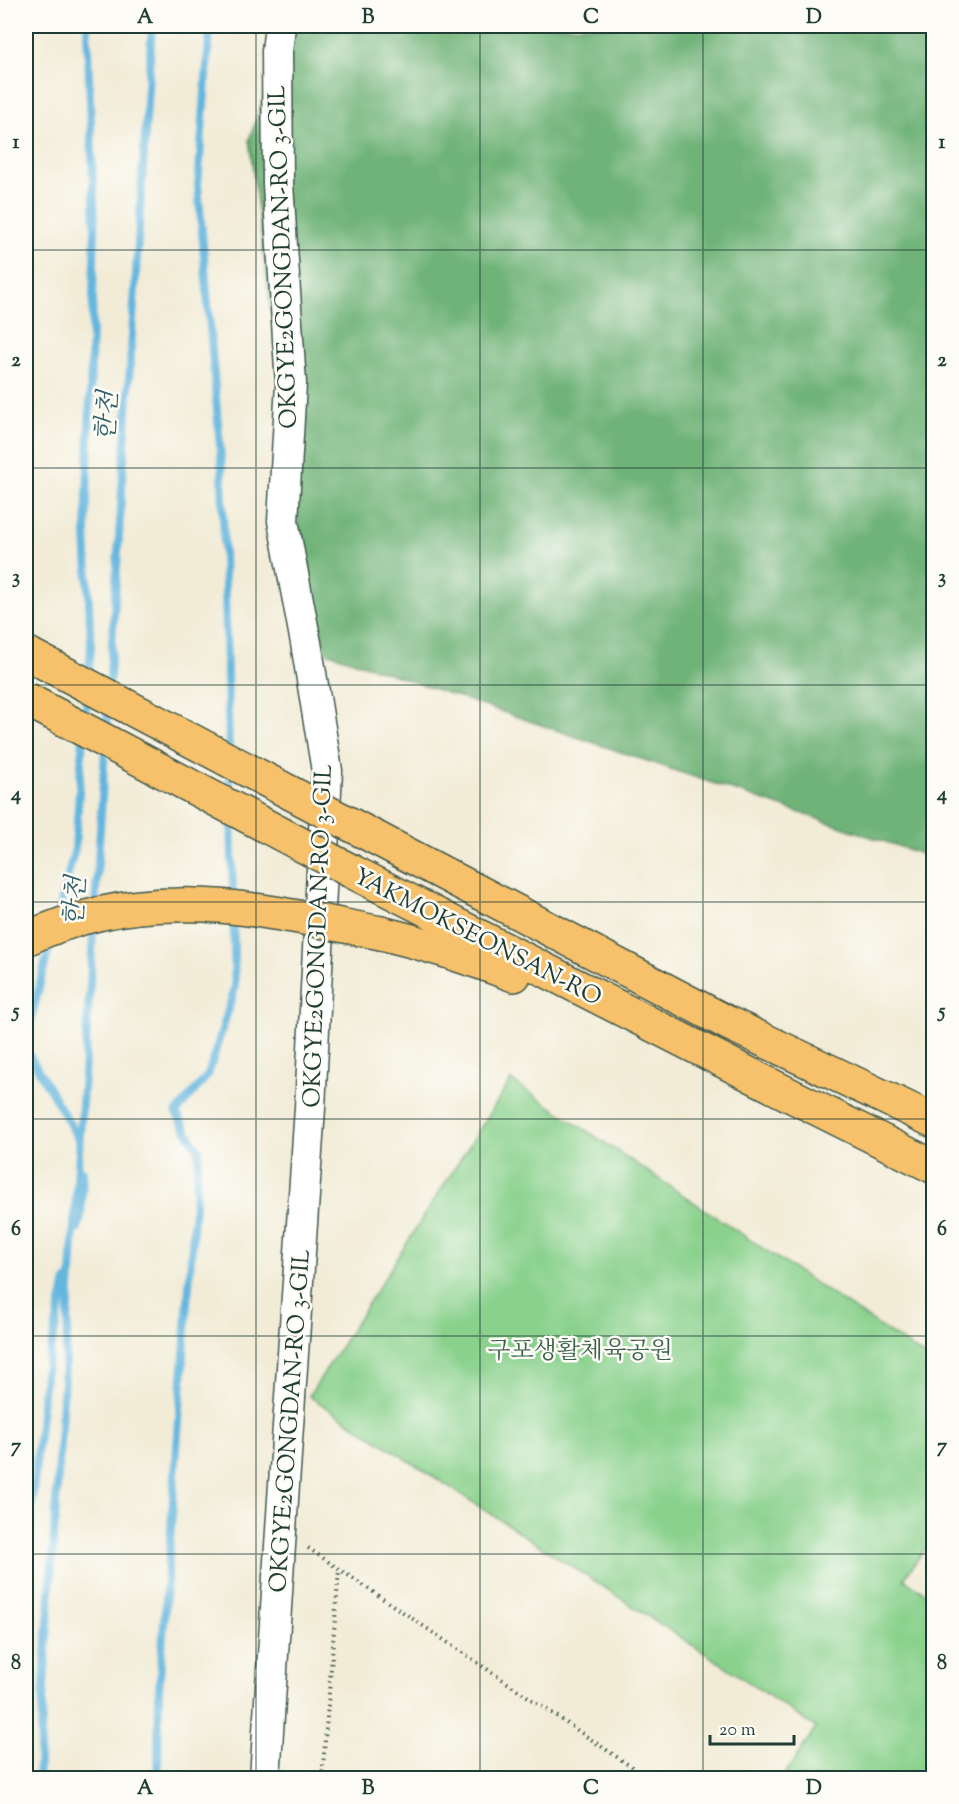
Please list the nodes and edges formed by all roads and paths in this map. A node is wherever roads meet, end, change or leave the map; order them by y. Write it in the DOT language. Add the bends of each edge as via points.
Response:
graph roads {
  1 [pos="280,26"];
  2 [pos="26,654"];
  3 [pos="26,699"];
  4 [pos="26,939"];
  5 [pos="788,1094"];
  6 [pos="933,1121"];
  7 [pos="933,1167"];
  8 [pos="282,1530"];
  9 [pos="339,1569"];
  10 [pos="265,1779"];
  11 [pos="322,1779"];
  12 [pos="648,1779"];
  1 -- 8 [label="street, OKGYE2GONGDAN-RO 3-GIL" via="276,51 278,184 291,384 283,521 327,771"];
  2 -- 6 [label="highway, YAKMOKSEONSAN-RO, bridge" via="728,1023"];
  3 -- 5 [label="highway, YAKMOKSEONSAN-RO, bridge" via="351,871"];
  4 -- 5 [label="highway, bridge" via="86,916 177,904 235,908 381,933 473,959 561,993"];
  5 -- 7 [label="highway, YAKMOKSEONSAN-RO"];
  8 -- 9 [label="path"];
  8 -- 10 [label="street, OKGYE2GONGDAN-RO 3-GIL"];
  9 -- 11 [label="path"];
  9 -- 12 [label="path"];
}
